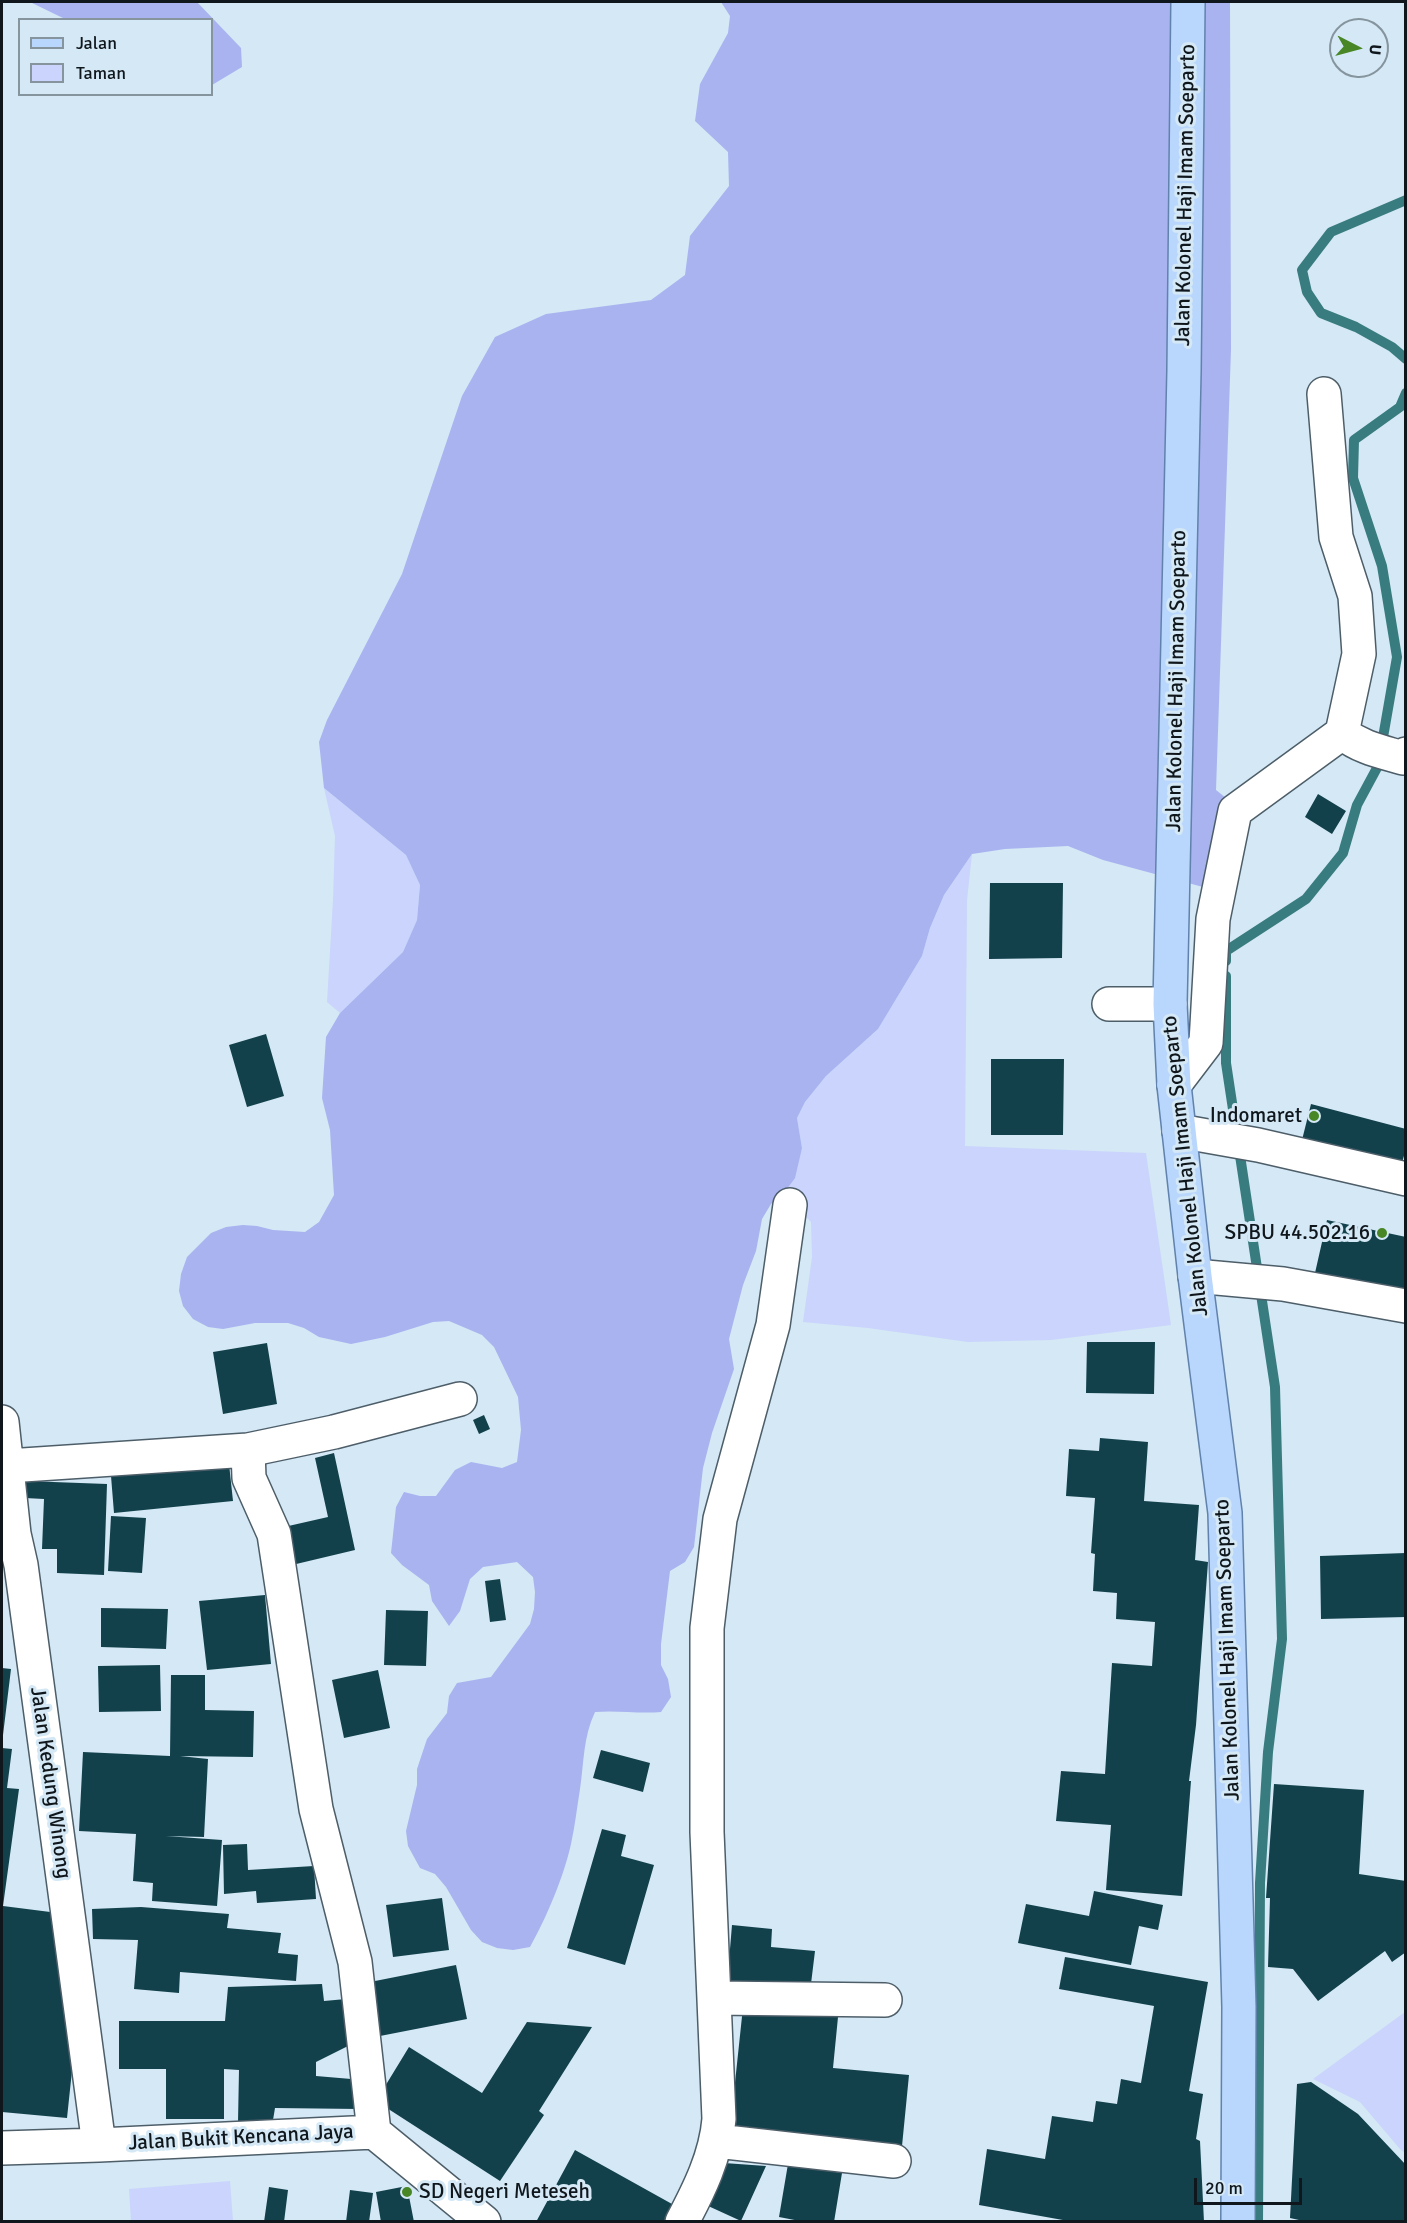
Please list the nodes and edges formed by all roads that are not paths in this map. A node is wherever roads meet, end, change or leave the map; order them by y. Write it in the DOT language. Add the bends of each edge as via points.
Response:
graph roads {
  1 [pos="1188,2"];
  2 [pos="1324,394"];
  3 [pos="1342,733"];
  4 [pos="1389,753"];
  5 [pos="1109,1004"];
  6 [pos="1170,1004"];
  7 [pos="1174,1085"];
  8 [pos="1179,1131"];
  9 [pos="1406,1179"];
  10 [pos="790,1205"];
  11 [pos="1195,1276"];
  12 [pos="1406,1306"];
  13 [pos="460,1399"];
  14 [pos="4,1446"];
  15 [pos="248,1450"];
  16 [pos="714,1998"];
  17 [pos="885,2000"];
  18 [pos="374,2132"];
  19 [pos="717,2141"];
  20 [pos="99,2145"];
  21 [pos="2,2148"];
  22 [pos="894,2160"];
  23 [pos="484,2222"];
  24 [pos="682,2222"];
  25 [pos="1238,2222"];
  1 -- 6 [label="main road, Jalan Kolonel Haji Imam Soeparto"];
  2 -- 3 [label="street" via="1336,537 1355,596 1359,654"];
  3 -- 4 [label="street" via="1357,744"];
  3 -- 7 [label="street" via="1235,811 1213,920 1206,1043"];
  5 -- 6 [label="street"];
  6 -- 7 [label="main road, Jalan Kolonel Haji Imam Soeparto"];
  7 -- 8 [label="main road, Jalan Kolonel Haji Imam Soeparto"];
  8 -- 9 [label="street"];
  8 -- 11 [label="main road, Jalan Kolonel Haji Imam Soeparto"];
  10 -- 16 [label="street" via="773,1325 720,1519 707,1628 706,1832"];
  11 -- 12 [label="street" via="1283,1284"];
  11 -- 25 [label="main road, Jalan Kolonel Haji Imam Soeparto" via="1225,1513 1239,2007"];
  13 -- 15 [label="street"];
  14 -- 15 [label="street"];
  14 -- 20 [label="street, Jalan Kedung Winong"];
  15 -- 18 [label="street" via="249,1478 274,1534 316,1809 355,1962"];
  16 -- 17 [label="street"];
  16 -- 19 [label="street" via="719,2086"];
  18 -- 20 [label="street, Jalan Bukit Kencana Jaya"];
  18 -- 23 [label="street, Jalan Bukit Kencana Jaya"];
  19 -- 22 [label="street"];
  19 -- 24 [label="street"];
  20 -- 21 [label="street, Jalan Bukit Kencana Jaya"];
}
